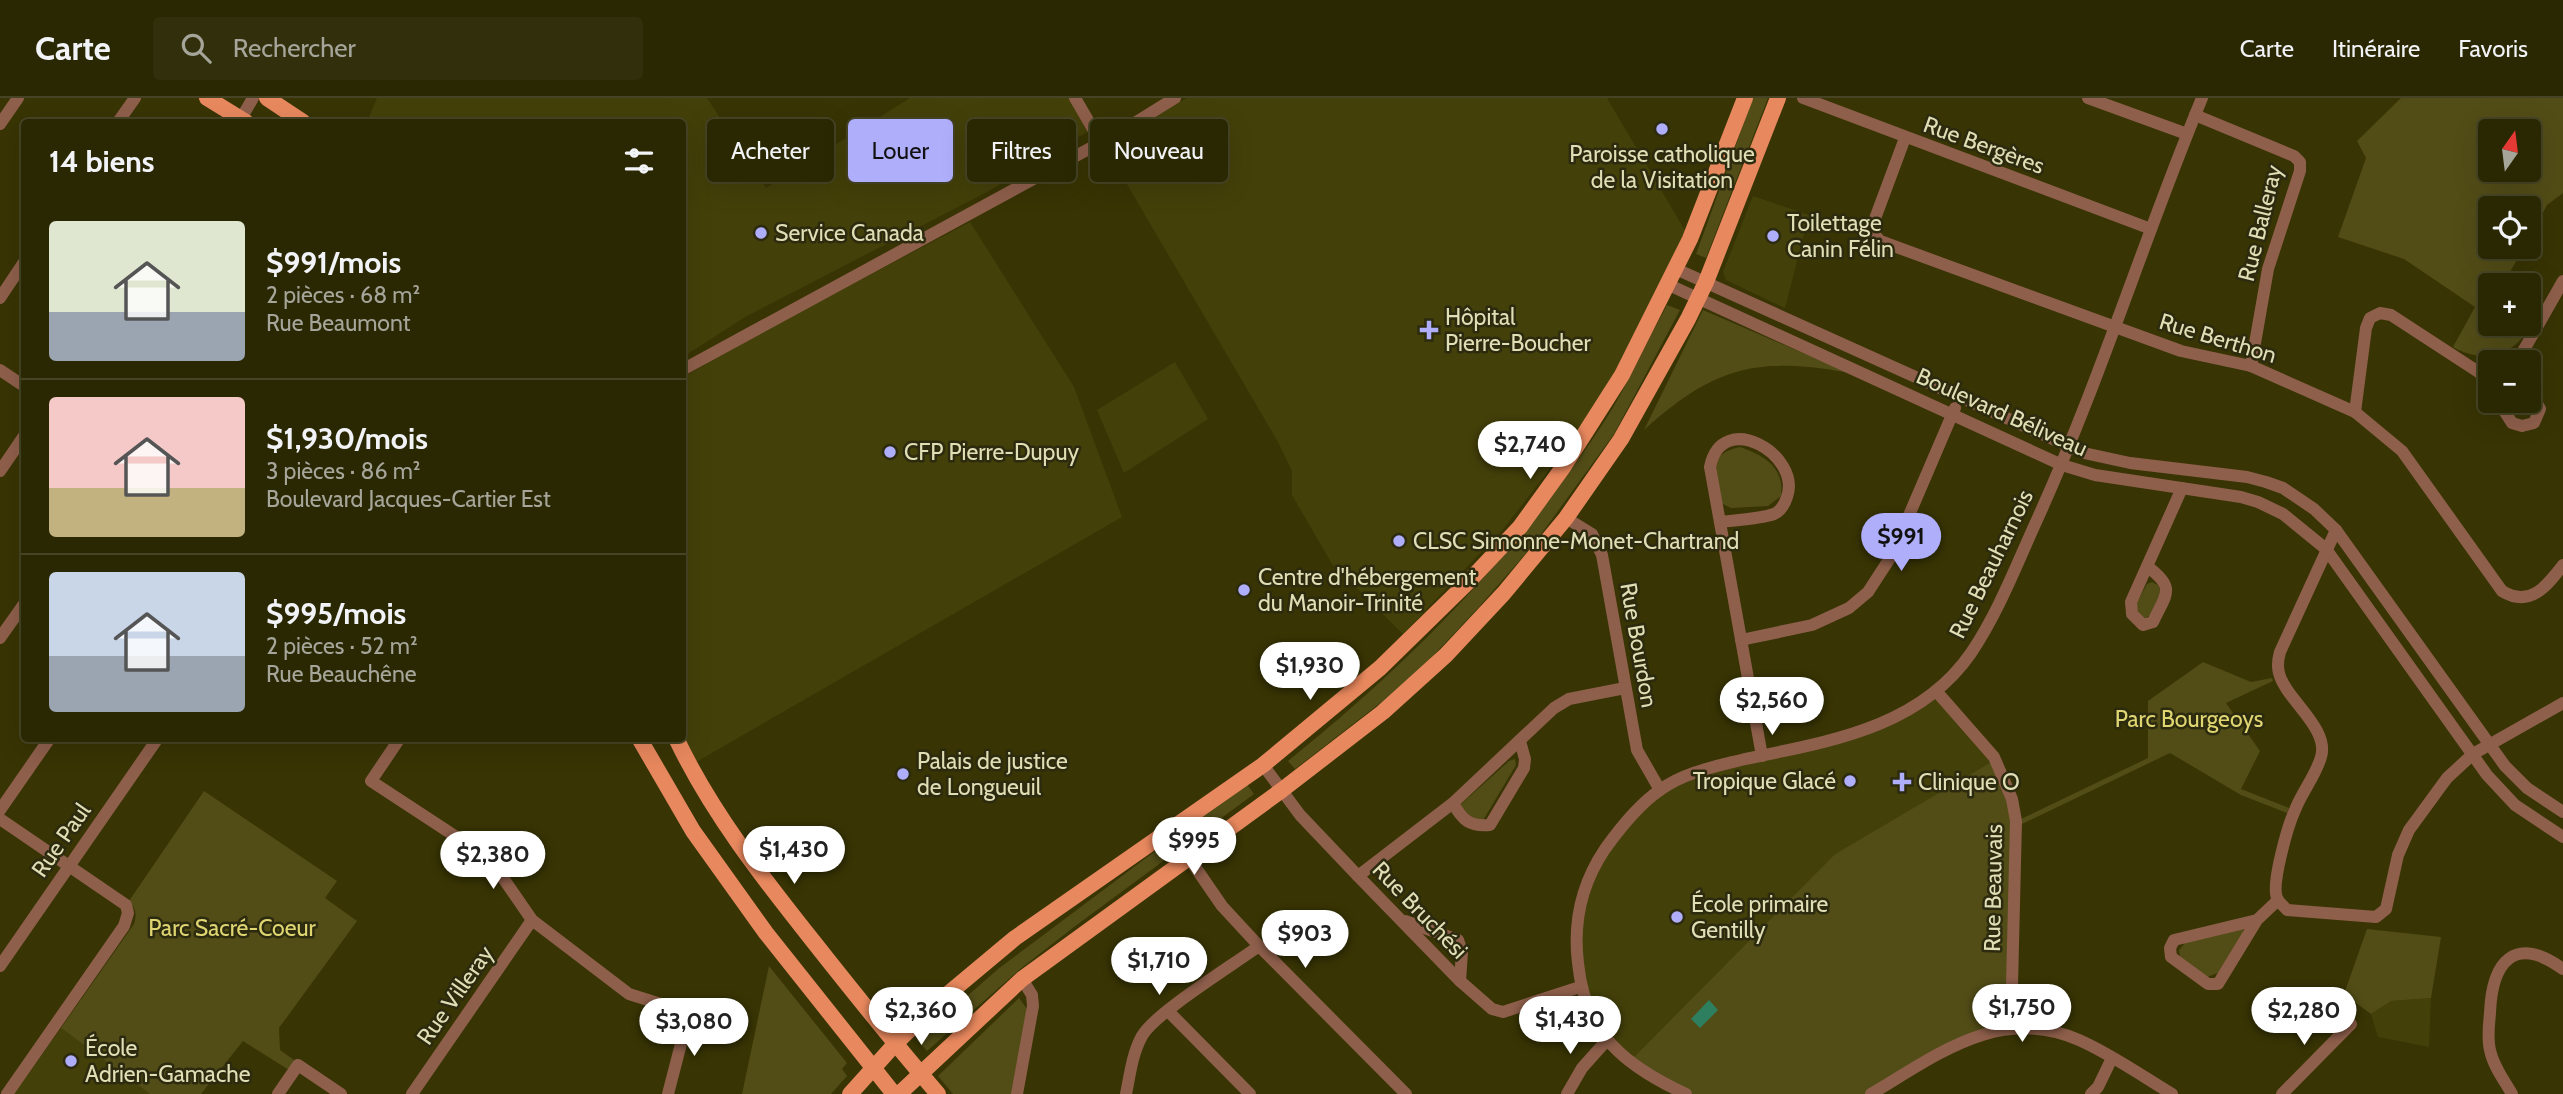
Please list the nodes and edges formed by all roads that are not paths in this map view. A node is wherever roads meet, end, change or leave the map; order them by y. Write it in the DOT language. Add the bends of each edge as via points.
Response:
graph roads {
  1 [pos="18,98"];
  2 [pos="135,98"];
  3 [pos="207,98"];
  4 [pos="253,98"];
  5 [pos="267,98"];
  6 [pos="1074,98"];
  7 [pos="1175,98"];
  8 [pos="1745,98"];
  9 [pos="1777,98"];
  10 [pos="1803,98"];
  11 [pos="2088,98"];
  12 [pos="2202,98"];
  13 [pos="2195,116"];
  14 [pos="120,119"];
  15 [pos="239,119"];
  16 [pos="243,119"];
  17 [pos="298,119"];
  18 [pos="1138,119"];
  19 [pos="0,124"];
  20 [pos="1090,124"];
  21 [pos="2187,134"];
  22 [pos="1905,138"];
  23 [pos="1090,146"];
  24 [pos="2151,229"];
  25 [pos="21,266"];
  26 [pos="1676,269"];
  27 [pos="2563,281"];
  28 [pos="1706,282"];
  29 [pos="1669,285"];
  30 [pos="0,298"];
  31 [pos="1699,298"];
  32 [pos="2115,327"];
  33 [pos="2524,350"];
  34 [pos="2251,366"];
  35 [pos="686,368"];
  36 [pos="2478,369"];
  37 [pos="0,370"];
  38 [pos="21,384"];
  39 [pos="1960,397"];
  40 [pos="2355,412"];
  41 [pos="2506,413"];
  42 [pos="2538,413"];
  43 [pos="1952,415"];
  44 [pos="21,440"];
  45 [pos="2070,446"];
  46 [pos="2062,465"];
  47 [pos="0,471"];
  48 [pos="2182,488"];
  49 [pos="1566,518"];
  50 [pos="1720,522"];
  51 [pos="2336,530"];
  52 [pos="2326,549"];
  53 [pos="2563,565"];
  54 [pos="2147,566"];
  55 [pos="21,608"];
  56 [pos="0,638"];
  57 [pos="1741,640"];
  58 [pos="1625,688"];
  59 [pos="1937,692"];
  60 [pos="2563,703"];
  61 [pos="1520,741"];
  62 [pos="47,742"];
  63 [pos="155,742"];
  64 [pos="397,742"];
  65 [pos="641,742"];
  66 [pos="678,742"];
  67 [pos="2490,745"];
  68 [pos="2473,754"];
  69 [pos="1762,755"];
  70 [pos="1263,765"];
  71 [pos="1282,790"];
  72 [pos="1660,790"];
  73 [pos="1453,803"];
  74 [pos="0,810"];
  75 [pos="2563,812"];
  76 [pos="0,819"];
  77 [pos="2563,837"];
  78 [pos="1189,858"];
  79 [pos="68,866"];
  80 [pos="1358,876"];
  81 [pos="2277,901"];
  82 [pos="532,919"];
  83 [pos="1401,920"];
  84 [pos="2257,920"];
  85 [pos="1258,946"];
  86 [pos="0,966"];
  87 [pos="2563,969"];
  88 [pos="1022,979"];
  89 [pos="1460,981"];
  90 [pos="1580,987"];
  91 [pos="1168,1011"];
  92 [pos="2351,1024"];
  93 [pos="2011,1027"];
  94 [pos="1607,1040"];
  95 [pos="895,1044"];
  96 [pos="2112,1058"];
  97 [pos="872,1069"];
  98 [pos="920,1073"];
  99 [pos="7,1094"];
  100 [pos="278,1094"];
  101 [pos="341,1094"];
  102 [pos="412,1094"];
  103 [pos="667,1094"];
  104 [pos="850,1094"];
  105 [pos="897,1094"];
  106 [pos="938,1094"];
  107 [pos="1017,1094"];
  108 [pos="1126,1094"];
  109 [pos="1250,1094"];
  110 [pos="1406,1094"];
  111 [pos="1567,1094"];
  112 [pos="1686,1094"];
  113 [pos="1871,1094"];
  114 [pos="2091,1094"];
  115 [pos="2172,1094"];
  116 [pos="2282,1094"];
  117 [pos="2512,1094"];
  1 -- 19 [label="street"];
  2 -- 14 [label="street"];
  3 -- 15 [label="main road"];
  4 -- 16 [label="street"];
  5 -- 17 [label="main road"];
  6 -- 20 [label="street"];
  7 -- 18 [label="street"];
  8 -- 26 [label="main road"];
  9 -- 28 [label="main road"];
  10 -- 22 [label="street, Rue Bergères"];
  11 -- 21 [label="street"];
  12 -- 13 [label="street, Rue Beauharnois"];
  13 -- 21 [label="street, Rue Beauharnois"];
  13 -- 34 [label="street, Rue Balleray" via="2300,162 2268,269"];
  21 -- 24 [label="street, Rue Beauharnois"];
  22 -- 24 [label="street, Rue Bergères"];
  22 -- 32 [label="street, Rue Berthon" via="1873,223 1880,241"];
  23 -- 35 [label="street"];
  24 -- 32 [label="street, Rue Beauharnois"];
  25 -- 30 [label="street"];
  26 -- 28 [label="street, Boulevard Béliveau"];
  26 -- 29 [label="main road"];
  27 -- 33 [label="street"];
  28 -- 31 [label="main road"];
  28 -- 39 [label="street, Boulevard Béliveau"];
  29 -- 31 [label="street, Boulevard Béliveau"];
  29 -- 70 [label="main road" via="1622,375 1520,527 1380,668"];
  31 -- 43 [label="street, Boulevard Béliveau"];
  31 -- 49 [label="main road" via="1621,439"];
  32 -- 34 [label="street, Rue Berthon" via="2181,351"];
  32 -- 45 [label="street, Rue Beauharnois"];
  34 -- 40 [label="street, Rue Berthon"];
  36 -- 40 [label="street" via="2391,315 2380,313 2370,318 2366,328"];
  37 -- 38 [label="street"];
  39 -- 43 [label="street"];
  39 -- 45 [label="street, Boulevard Béliveau"];
  40 -- 53 [label="street, Rue Berthon" via="2402,451 2502,591 2522,599 2532,596"];
  41 -- 42 [label="street" via="2512,423 2522,426 2534,423"];
  43 -- 46 [label="street, Boulevard Béliveau"];
  43 -- 57 [label="street" via="1892,555 1868,592 1849,608 1812,625"];
  44 -- 47 [label="street"];
  45 -- 46 [label="street, Rue Beauharnois"];
  45 -- 51 [label="street, Boulevard Béliveau" via="2130,463 2266,482 2314,509"];
  46 -- 48 [label="street, Boulevard Béliveau" via="2095,475"];
  46 -- 59 [label="street, Rue Beauharnois" via="1994,616 1969,656"];
  48 -- 52 [label="street, Boulevard Béliveau" via="2258,502 2283,514"];
  48 -- 54 [label="street"];
  49 -- 58 [label="street, Rue Bourdon" via="1592,534 1602,555"];
  49 -- 71 [label="main road" via="1446,655 1383,712"];
  50 -- 50 [label="street" via="1712,457 1717,448 1737,438 1761,444 1788,472 1784,505 1775,513"];
  50 -- 57 [label="street"];
  51 -- 52 [label="street"];
  51 -- 67 [label="street, Boulevard Béliveau"];
  52 -- 68 [label="street, Boulevard Béliveau"];
  52 -- 81 [label="street" via="2278,661 2279,677 2316,731 2322,755 2294,810 2283,846"];
  55 -- 56 [label="street"];
  57 -- 69 [label="street"];
  58 -- 61 [label="street" via="1569,699"];
  58 -- 72 [label="street, Rue Bourdon" via="1637,750"];
  59 -- 69 [label="street, Rue Beauharnois" via="1874,728"];
  59 -- 93 [label="street, Rue Beauvais" via="1994,757 2016,821"];
  60 -- 67 [label="street"];
  61 -- 73 [label="street"];
  61 -- 73 [label="street" via="1524,768 1490,825 1476,827 1461,818"];
  62 -- 74 [label="street"];
  63 -- 79 [label="street, Rue Paul"];
  64 -- 82 [label="street" via="372,781 491,859"];
  65 -- 97 [label="main road" via="694,831"];
  66 -- 95 [label="main road" via="736,840"];
  67 -- 68 [label="street"];
  67 -- 75 [label="street, Boulevard Béliveau" via="2527,789"];
  68 -- 77 [label="street, Boulevard Béliveau" via="2515,805"];
  68 -- 81 [label="street" via="2447,778 2409,830 2386,909 2376,917 2287,910"];
  69 -- 72 [label="street, Rue Beauharnois" via="1709,768"];
  70 -- 71 [label="street, Rue Bruchési"];
  70 -- 95 [label="main road" via="1015,938"];
  71 -- 78 [label="main road"];
  71 -- 80 [label="street, Rue Bruchési"];
  72 -- 90 [label="street, Rue Beauharnois" via="1615,835 1592,868 1580,902 1577,930"];
  73 -- 80 [label="street"];
  76 -- 79 [label="street"];
  78 -- 85 [label="street" via="1222,906"];
  78 -- 88 [label="main road"];
  79 -- 86 [label="street, Rue Paul"];
  79 -- 99 [label="street" via="126,905 128,913 124,926"];
  80 -- 83 [label="street, Rue Bruchési"];
  81 -- 84 [label="street"];
  82 -- 102 [label="street, Rue Villeray"];
  82 -- 103 [label="street" via="629,994 689,1013"];
  83 -- 89 [label="street, Rue Bruchési"];
  83 -- 89 [label="street" via="1458,940"];
  84 -- 84 [label="street" via="2218,984 2208,984 2171,957 2174,940"];
  85 -- 91 [label="street"];
  85 -- 110 [label="street"];
  87 -- 117 [label="street" via="2548,958 2527,953 2502,964 2496,974 2491,988 2490,1051"];
  88 -- 98 [label="main road"];
  88 -- 107 [label="street" via="1033,1006"];
  89 -- 90 [label="street, Rue Bruchési" via="1492,1009 1503,1012"];
  90 -- 94 [label="street, Rue Beauharnois"];
  91 -- 108 [label="street" via="1143,1034"];
  91 -- 109 [label="street"];
  92 -- 116 [label="street"];
  93 -- 96 [label="street" via="2064,1034"];
  93 -- 113 [label="street" via="1957,1043"];
  94 -- 111 [label="street"];
  94 -- 112 [label="street, Rue Beauharnois" via="1640,1071"];
  95 -- 97 [label="main road"];
  95 -- 98 [label="main road"];
  96 -- 114 [label="street"];
  96 -- 115 [label="street"];
  97 -- 104 [label="main road"];
  97 -- 105 [label="main road"];
  98 -- 105 [label="main road"];
  98 -- 106 [label="main road"];
  100 -- 101 [label="street" via="298,1065"];
}
